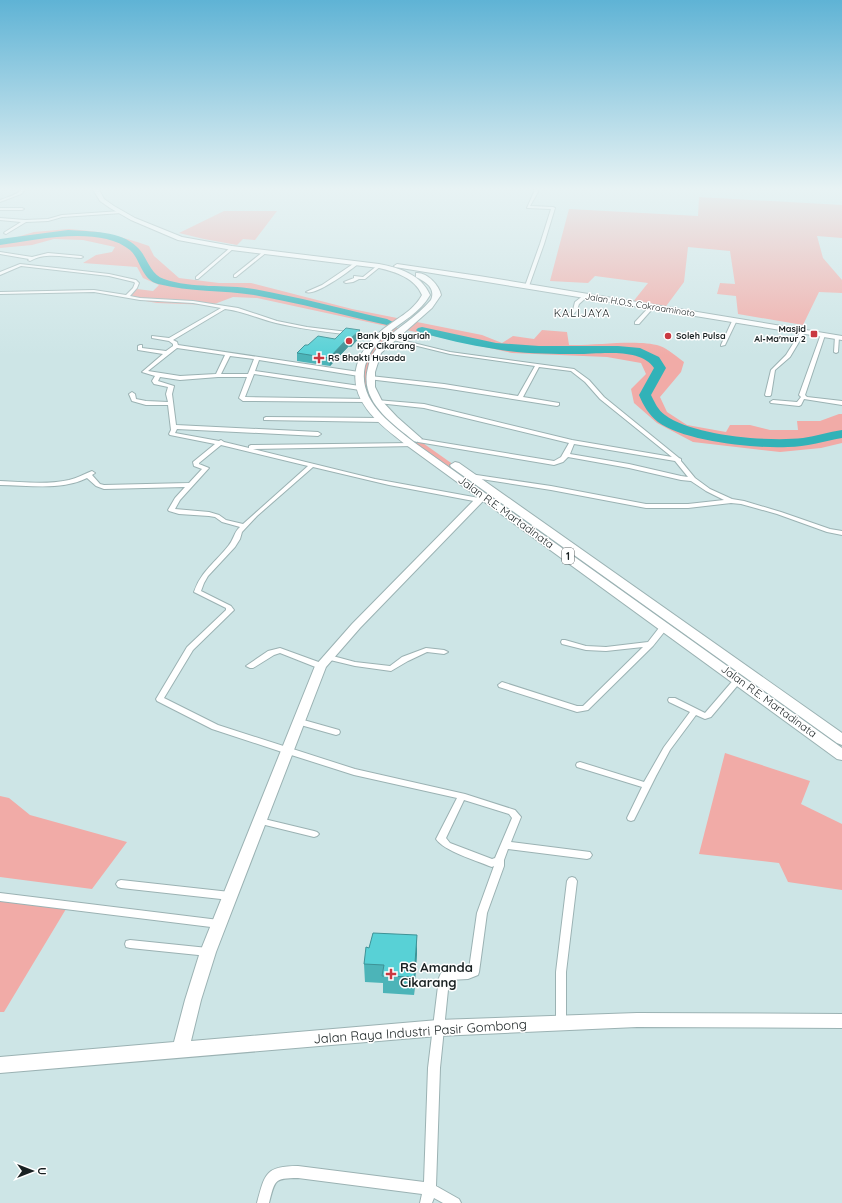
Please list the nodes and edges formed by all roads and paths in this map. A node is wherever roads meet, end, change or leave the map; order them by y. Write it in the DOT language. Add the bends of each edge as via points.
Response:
graph roads {
  1 [pos="210,244"];
  2 [pos="229,244"];
  3 [pos="542,244"];
  4 [pos="232,248"];
  5 [pos="265,252"];
  6 [pos="0,253"];
  7 [pos="32,258"];
  8 [pos="81,258"];
  9 [pos="357,263"];
  10 [pos="21,265"];
  11 [pos="397,266"];
  12 [pos="382,267"];
  13 [pos="437,272"];
  14 [pos="0,274"];
  15 [pos="235,276"];
  16 [pos="197,278"];
  17 [pos="424,278"];
  18 [pos="346,282"];
  19 [pos="527,286"];
  20 [pos="308,292"];
  21 [pos="0,293"];
  22 [pos="586,296"];
  23 [pos="127,297"];
  24 [pos="225,307"];
  25 [pos="652,307"];
  26 [pos="418,312"];
  27 [pos="570,315"];
  28 [pos="734,320"];
  29 [pos="637,323"];
  30 [pos="803,332"];
  31 [pos="392,333"];
  32 [pos="823,335"];
  33 [pos="154,337"];
  34 [pos="378,337"];
  35 [pos="840,338"];
  36 [pos="170,340"];
  37 [pos="722,345"];
  38 [pos="140,346"];
  39 [pos="176,346"];
  40 [pos="836,352"];
  41 [pos="167,353"];
  42 [pos="228,354"];
  43 [pos="257,358"];
  44 [pos="538,365"];
  45 [pos="251,374"];
  46 [pos="359,374"];
  47 [pos="158,375"];
  48 [pos="218,375"];
  49 [pos="370,378"];
  50 [pos="360,388"];
  51 [pos="132,394"];
  52 [pos="768,395"];
  53 [pos="803,397"];
  54 [pos="520,398"];
  55 [pos="366,400"];
  56 [pos="378,401"];
  57 [pos="773,402"];
  58 [pos="842,403"];
  59 [pos="170,404"];
  60 [pos="557,404"];
  61 [pos="266,419"];
  62 [pos="382,420"];
  63 [pos="174,427"];
  64 [pos="318,434"];
  65 [pos="221,442"];
  66 [pos="572,442"];
  67 [pos="416,443"];
  68 [pos="241,447"];
  69 [pos="567,455"];
  70 [pos="679,460"];
  71 [pos="312,465"];
  72 [pos="470,476"];
  73 [pos="693,479"];
  74 [pos="0,483"];
  75 [pos="190,485"];
  76 [pos="481,498"];
  77 [pos="731,501"];
  78 [pos="245,526"];
  79 [pos="842,533"];
  80 [pos="665,626"];
  81 [pos="565,642"];
  82 [pos="650,644"];
  83 [pos="444,652"];
  84 [pos="325,661"];
  85 [pos="250,666"];
  86 [pos="739,679"];
  87 [pos="502,685"];
  88 [pos="672,700"];
  89 [pos="694,712"];
  90 [pos="300,722"];
  91 [pos="336,732"];
  92 [pos="842,740"];
  93 [pos="288,751"];
  94 [pos="842,755"];
  95 [pos="580,765"];
  96 [pos="646,786"];
  97 [pos="462,796"];
  98 [pos="631,818"];
  99 [pos="260,821"];
  100 [pos="314,834"];
  101 [pos="505,844"];
  102 [pos="587,855"];
  103 [pos="499,860"];
  104 [pos="572,882"];
  105 [pos="121,884"];
  106 [pos="230,896"];
  107 [pos="0,897"];
  108 [pos="219,924"];
  109 [pos="130,944"];
  110 [pos="208,952"];
  111 [pos="842,1020"];
  112 [pos="561,1022"];
  113 [pos="438,1028"];
  114 [pos="181,1049"];
  115 [pos="1,1067"];
  116 [pos="430,1189"];
  117 [pos="263,1203"];
  118 [pos="426,1203"];
  119 [pos="456,1203"];
  1 -- 4 [label="highway, 1"];
  2 -- 11 [label="highway, 1"];
  3 -- 19 [label="street"];
  4 -- 5 [label="highway, 1"];
  4 -- 16 [label="street"];
  5 -- 9 [label="highway, 1"];
  5 -- 15 [label="street"];
  6 -- 7 [label="street"];
  7 -- 8 [label="street" via="48,254"];
  7 -- 10 [label="street"];
  9 -- 12 [label="highway, 1"];
  9 -- 20 [label="street" via="324,286"];
  10 -- 14 [label="street"];
  10 -- 23 [label="street" via="109,275 135,281 135,288"];
  11 -- 13 [label="highway, Jalan H.O.S. Cokroaminoto / 1"];
  11 -- 17 [label="highway, Jalan R.E. Martadinata / 1"];
  12 -- 18 [label="street" via="364,278 357,277"];
  12 -- 26 [label="highway, Jalan R.E. Martadinata / 1" via="407,276 424,288 426,295"];
  13 -- 17 [label="highway"];
  13 -- 19 [label="highway, Jalan H.O.S. Cokroaminoto / 1"];
  17 -- 26 [label="highway, Jalan R.E. Martadinata / 1" via="435,288 437,296 426,309"];
  19 -- 22 [label="highway, Jalan H.O.S. Cokroaminoto / 1"];
  21 -- 23 [label="street" via="94,291"];
  22 -- 25 [label="highway, Jalan H.O.S. Cokroaminoto / 1"];
  22 -- 27 [label="street" via="577,303"];
  23 -- 24 [label="street"];
  24 -- 34 [label="street" via="296,326"];
  24 -- 36 [label="street"];
  25 -- 28 [label="highway, Jalan H.O.S. Cokroaminoto / 1"];
  25 -- 29 [label="street"];
  26 -- 31 [label="highway, Jalan R.E. Martadinata / 1"];
  28 -- 30 [label="highway, Jalan H.O.S. Cokroaminoto / 1"];
  28 -- 37 [label="street"];
  30 -- 32 [label="highway, Jalan H.O.S. Cokroaminoto / 1"];
  30 -- 52 [label="street" via="788,356 773,370"];
  31 -- 34 [label="highway, Jalan R.E. Martadinata / 1"];
  31 -- 44 [label="street" via="450,353"];
  31 -- 49 [label="highway, Jalan R.E. Martadinata / 1" via="373,362"];
  32 -- 35 [label="highway, Jalan H.O.S. Cokroaminoto / 1"];
  32 -- 53 [label="street" via="806,380"];
  33 -- 36 [label="street"];
  34 -- 46 [label="highway, Jalan R.E. Martadinata / 1" via="367,351"];
  35 -- 40 [label="street"];
  36 -- 39 [label="street"];
  38 -- 41 [label="street" via="140,349"];
  39 -- 41 [label="street"];
  39 -- 42 [label="street"];
  41 -- 47 [label="street" via="144,372"];
  42 -- 43 [label="street"];
  42 -- 48 [label="street"];
  43 -- 45 [label="street"];
  43 -- 46 [label="street"];
  44 -- 54 [label="street"];
  44 -- 70 [label="street" via="574,371 602,398"];
  45 -- 48 [label="street"];
  45 -- 50 [label="street"];
  45 -- 55 [label="street" via="243,399"];
  46 -- 50 [label="highway, Jalan R.E. Martadinata / 1"];
  47 -- 48 [label="street" via="180,378"];
  47 -- 59 [label="street" via="155,383 171,387"];
  49 -- 54 [label="street"];
  49 -- 56 [label="highway, Jalan R.E. Martadinata / 1" via="371,387"];
  50 -- 55 [label="highway, Jalan R.E. Martadinata / 1"];
  51 -- 59 [label="street" via="134,400"];
  53 -- 57 [label="street" via="799,404"];
  53 -- 58 [label="street"];
  54 -- 60 [label="street"];
  55 -- 62 [label="highway, Jalan R.E. Martadinata / 1"];
  56 -- 66 [label="street" via="424,406"];
  56 -- 67 [label="highway, Jalan R.E. Martadinata / 1"];
  59 -- 63 [label="street"];
  61 -- 62 [label="street"];
  62 -- 67 [label="highway, Jalan R.E. Martadinata / 1"];
  63 -- 64 [label="street"];
  63 -- 65 [label="street" via="172,434"];
  65 -- 68 [label="street"];
  65 -- 75 [label="street" via="196,462 196,465 206,468"];
  66 -- 69 [label="street"];
  66 -- 70 [label="street"];
  67 -- 68 [label="street"];
  67 -- 69 [label="street" via="554,463"];
  67 -- 72 [label="highway, Jalan R.E. Martadinata / 1"];
  67 -- 76 [label="highway, Jalan R.E. Martadinata / 1"];
  68 -- 71 [label="street"];
  69 -- 73 [label="street"];
  70 -- 73 [label="street"];
  71 -- 76 [label="street" via="418,489"];
  71 -- 78 [label="street"];
  72 -- 77 [label="street" via="646,506 688,506"];
  72 -- 92 [label="highway, Jalan R.E. Martadinata / 1"];
  73 -- 77 [label="street" via="708,490"];
  74 -- 75 [label="street" via="64,484 78,481 90,474 98,485 104,487"];
  75 -- 78 [label="street" via="171,510 209,514"];
  76 -- 80 [label="highway, Jalan R.E. Martadinata / 1"];
  76 -- 84 [label="main road"];
  77 -- 79 [label="street" via="755,505"];
  78 -- 93 [label="street" via="239,531 234,544 209,569 197,590 198,593 229,607 230,610 190,649 160,699 215,727"];
  80 -- 82 [label="street"];
  80 -- 86 [label="highway, Jalan R.E. Martadinata / 1"];
  81 -- 82 [label="street" via="586,648 606,649"];
  82 -- 87 [label="street" via="582,709"];
  83 -- 84 [label="street" via="426,650 405,659 391,670"];
  84 -- 85 [label="street" via="280,650"];
  84 -- 90 [label="main road"];
  86 -- 89 [label="street" via="708,715 703,716"];
  86 -- 94 [label="highway, Jalan R.E. Martadinata / 1"];
  88 -- 89 [label="street"];
  89 -- 96 [label="street"];
  90 -- 91 [label="street"];
  90 -- 93 [label="main road"];
  93 -- 97 [label="street" via="354,772"];
  93 -- 99 [label="main road"];
  95 -- 96 [label="street"];
  96 -- 98 [label="street"];
  97 -- 101 [label="street" via="512,812 517,817"];
  97 -- 103 [label="street" via="441,839 447,845 492,863"];
  99 -- 100 [label="street"];
  99 -- 106 [label="main road"];
  101 -- 102 [label="street"];
  101 -- 103 [label="street"];
  103 -- 113 [label="street" via="499,868 482,913 474,972 468,975 444,976"];
  104 -- 112 [label="street" via="561,972"];
  105 -- 106 [label="street"];
  106 -- 108 [label="main road"];
  107 -- 108 [label="street"];
  108 -- 110 [label="main road"];
  109 -- 110 [label="street"];
  110 -- 114 [label="main road"];
  111 -- 112 [label="main road, Jalan Raya Industri Pasir Gombong"];
  112 -- 113 [label="main road, Jalan Raya Industri Pasir Gombong"];
  113 -- 114 [label="main road, Jalan Raya Industri Pasir Gombong"];
  113 -- 116 [label="street" via="434,1068"];
  114 -- 115 [label="main road, Jalan Raya Industri Pasir Gombong"];
  116 -- 117 [label="street" via="282,1172 272,1176"];
  116 -- 118 [label="street"];
  116 -- 119 [label="street"];
}
